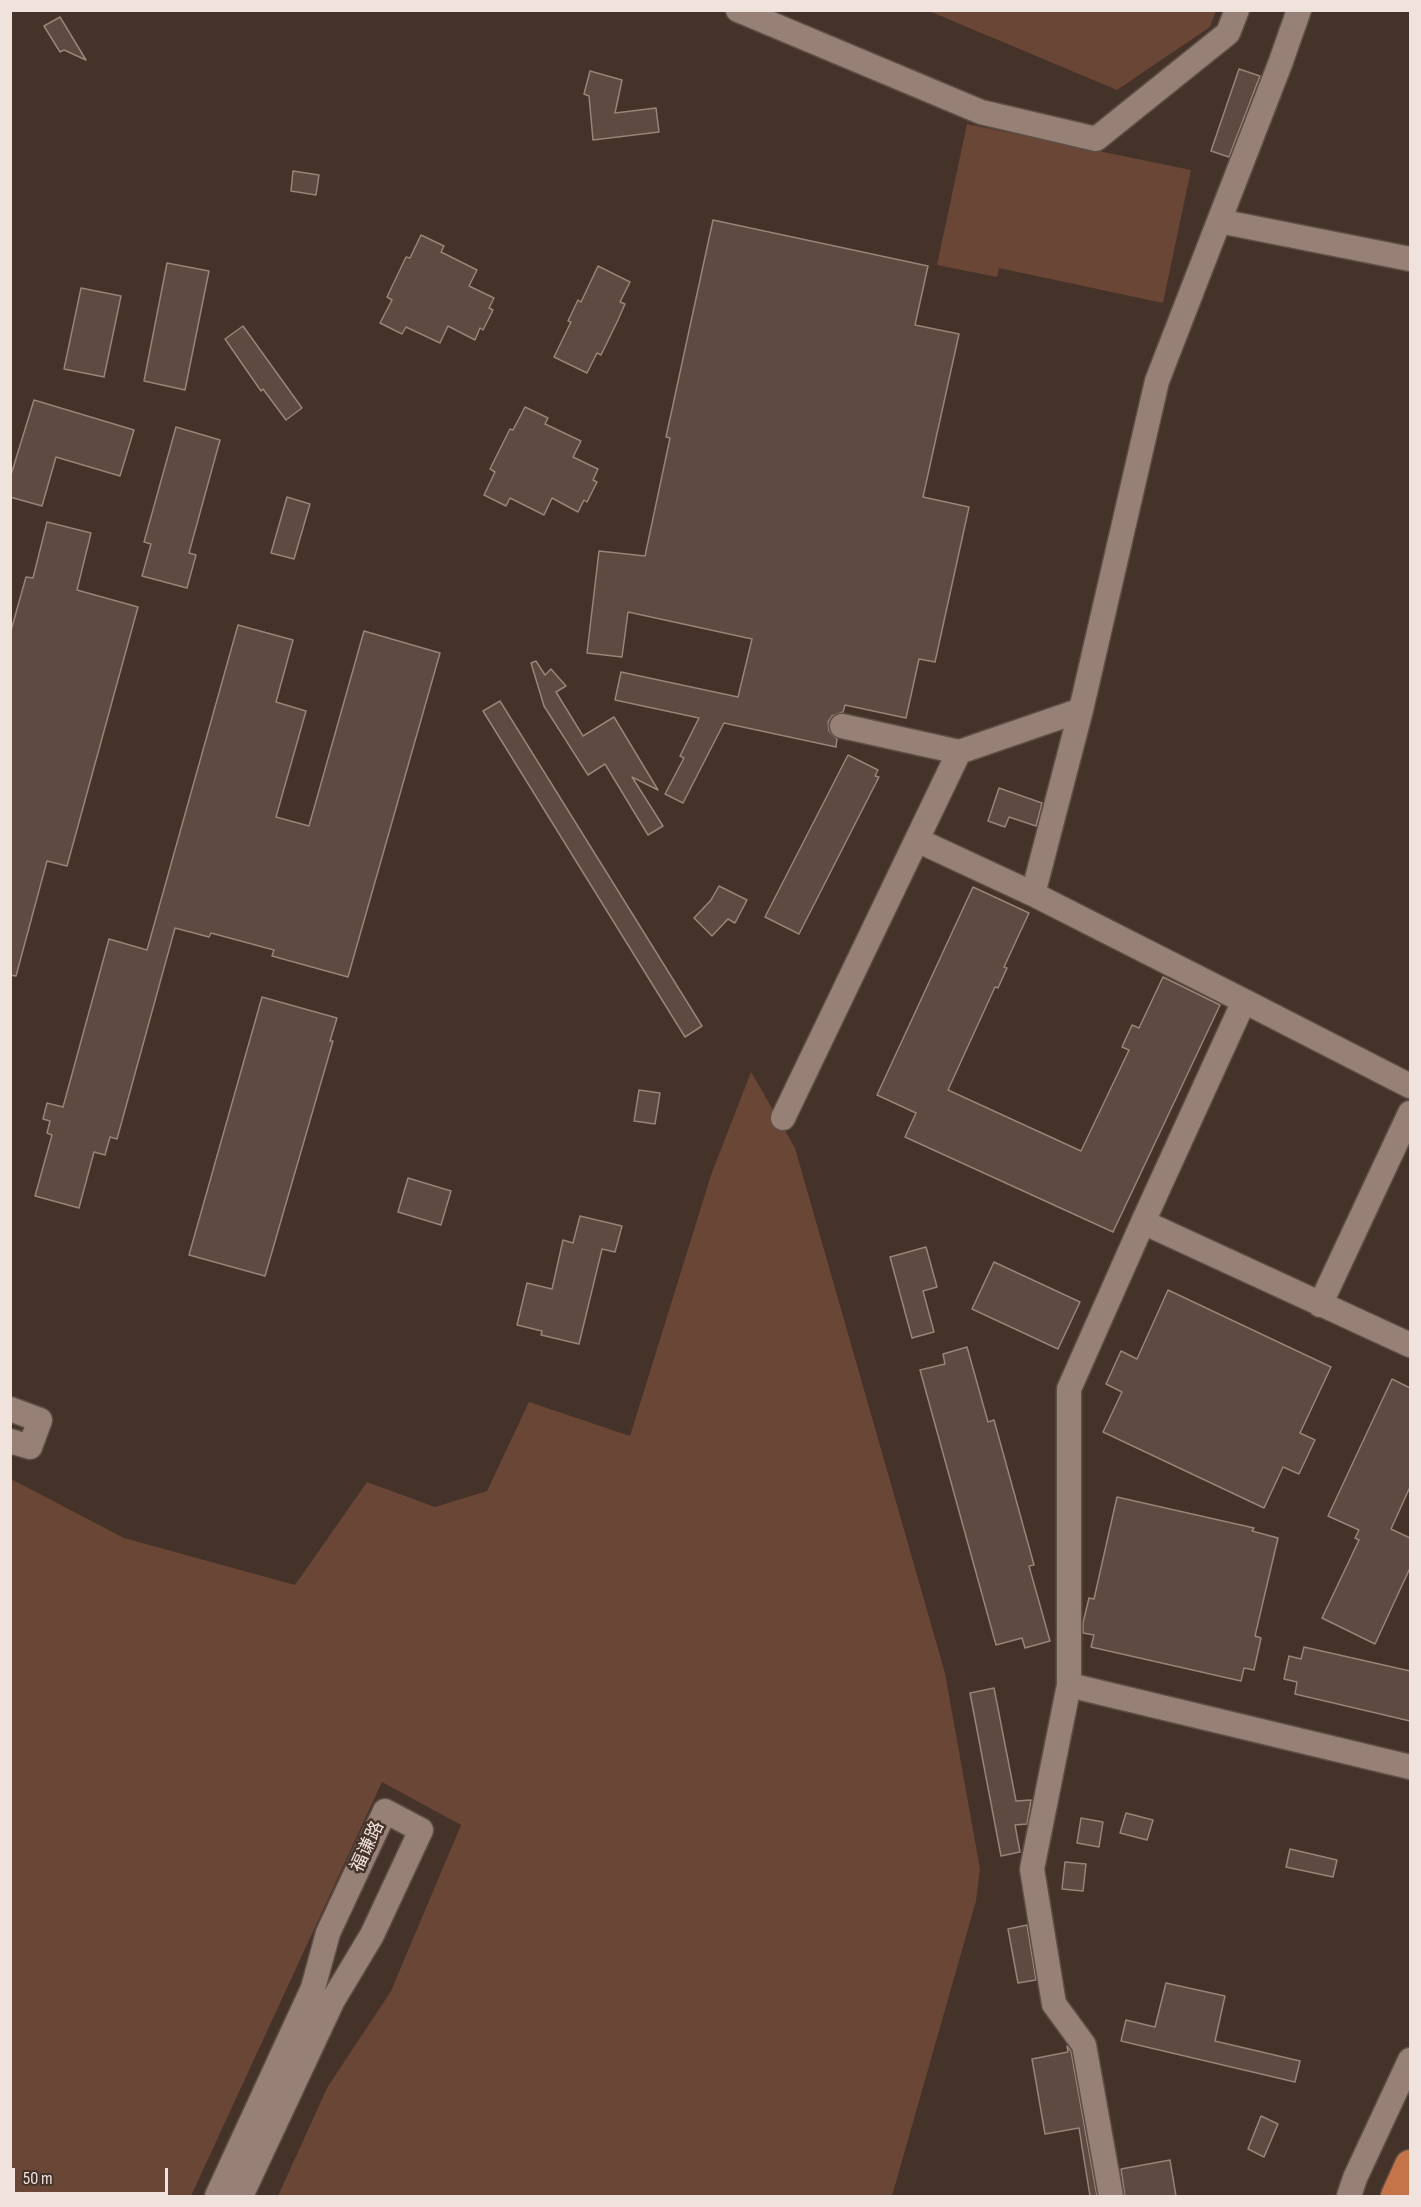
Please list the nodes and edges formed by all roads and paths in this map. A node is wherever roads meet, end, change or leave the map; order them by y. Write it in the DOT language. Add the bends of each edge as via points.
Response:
graph roads {
  1 [pos="738,10"];
  2 [pos="1237,10"];
  3 [pos="1299,10"];
  4 [pos="1219,221"];
  5 [pos="1410,259"];
  6 [pos="1081,710"];
  7 [pos="842,726"];
  8 [pos="959,752"];
  9 [pos="917,840"];
  10 [pos="1033,894"];
  11 [pos="1244,1001"];
  12 [pos="1410,1086"];
  13 [pos="1410,1113"];
  14 [pos="783,1118"];
  15 [pos="1143,1222"];
  16 [pos="1320,1305"];
  17 [pos="1410,1345"];
  18 [pos="10,1409"];
  19 [pos="20,1444"];
  20 [pos="1069,1685"];
  21 [pos="1410,1767"];
  22 [pos="1410,2060"];
  23 [pos="1410,2166"];
  24 [pos="217,2196"];
  25 [pos="241,2196"];
  26 [pos="1111,2196"];
  27 [pos="1349,2196"];
  28 [pos="1396,2196"];
  1 -- 2 [label="street" via="981,112 1096,139 1228,33"];
  3 -- 4 [label="street"];
  4 -- 5 [label="street"];
  4 -- 6 [label="street" via="1157,381"];
  6 -- 8 [label="street"];
  6 -- 10 [label="street"];
  7 -- 8 [label="street"];
  8 -- 9 [label="street"];
  9 -- 10 [label="street"];
  9 -- 14 [label="street"];
  10 -- 11 [label="street"];
  11 -- 12 [label="street"];
  11 -- 15 [label="street"];
  13 -- 16 [label="street"];
  15 -- 16 [label="street"];
  15 -- 20 [label="street" via="1069,1389"];
  16 -- 17 [label="street"];
  18 -- 19 [label="street" via="40,1420"];
  20 -- 21 [label="street"];
  20 -- 26 [label="street" via="1032,1869 1054,2004 1084,2045"];
  22 -- 27 [label="street"];
  23 -- 28 [label="main road"];
  24 -- 25 [label="street, 福谦路" via="313,1988 328,1933 385,1811 421,1830 372,1935 333,2000"];
}
